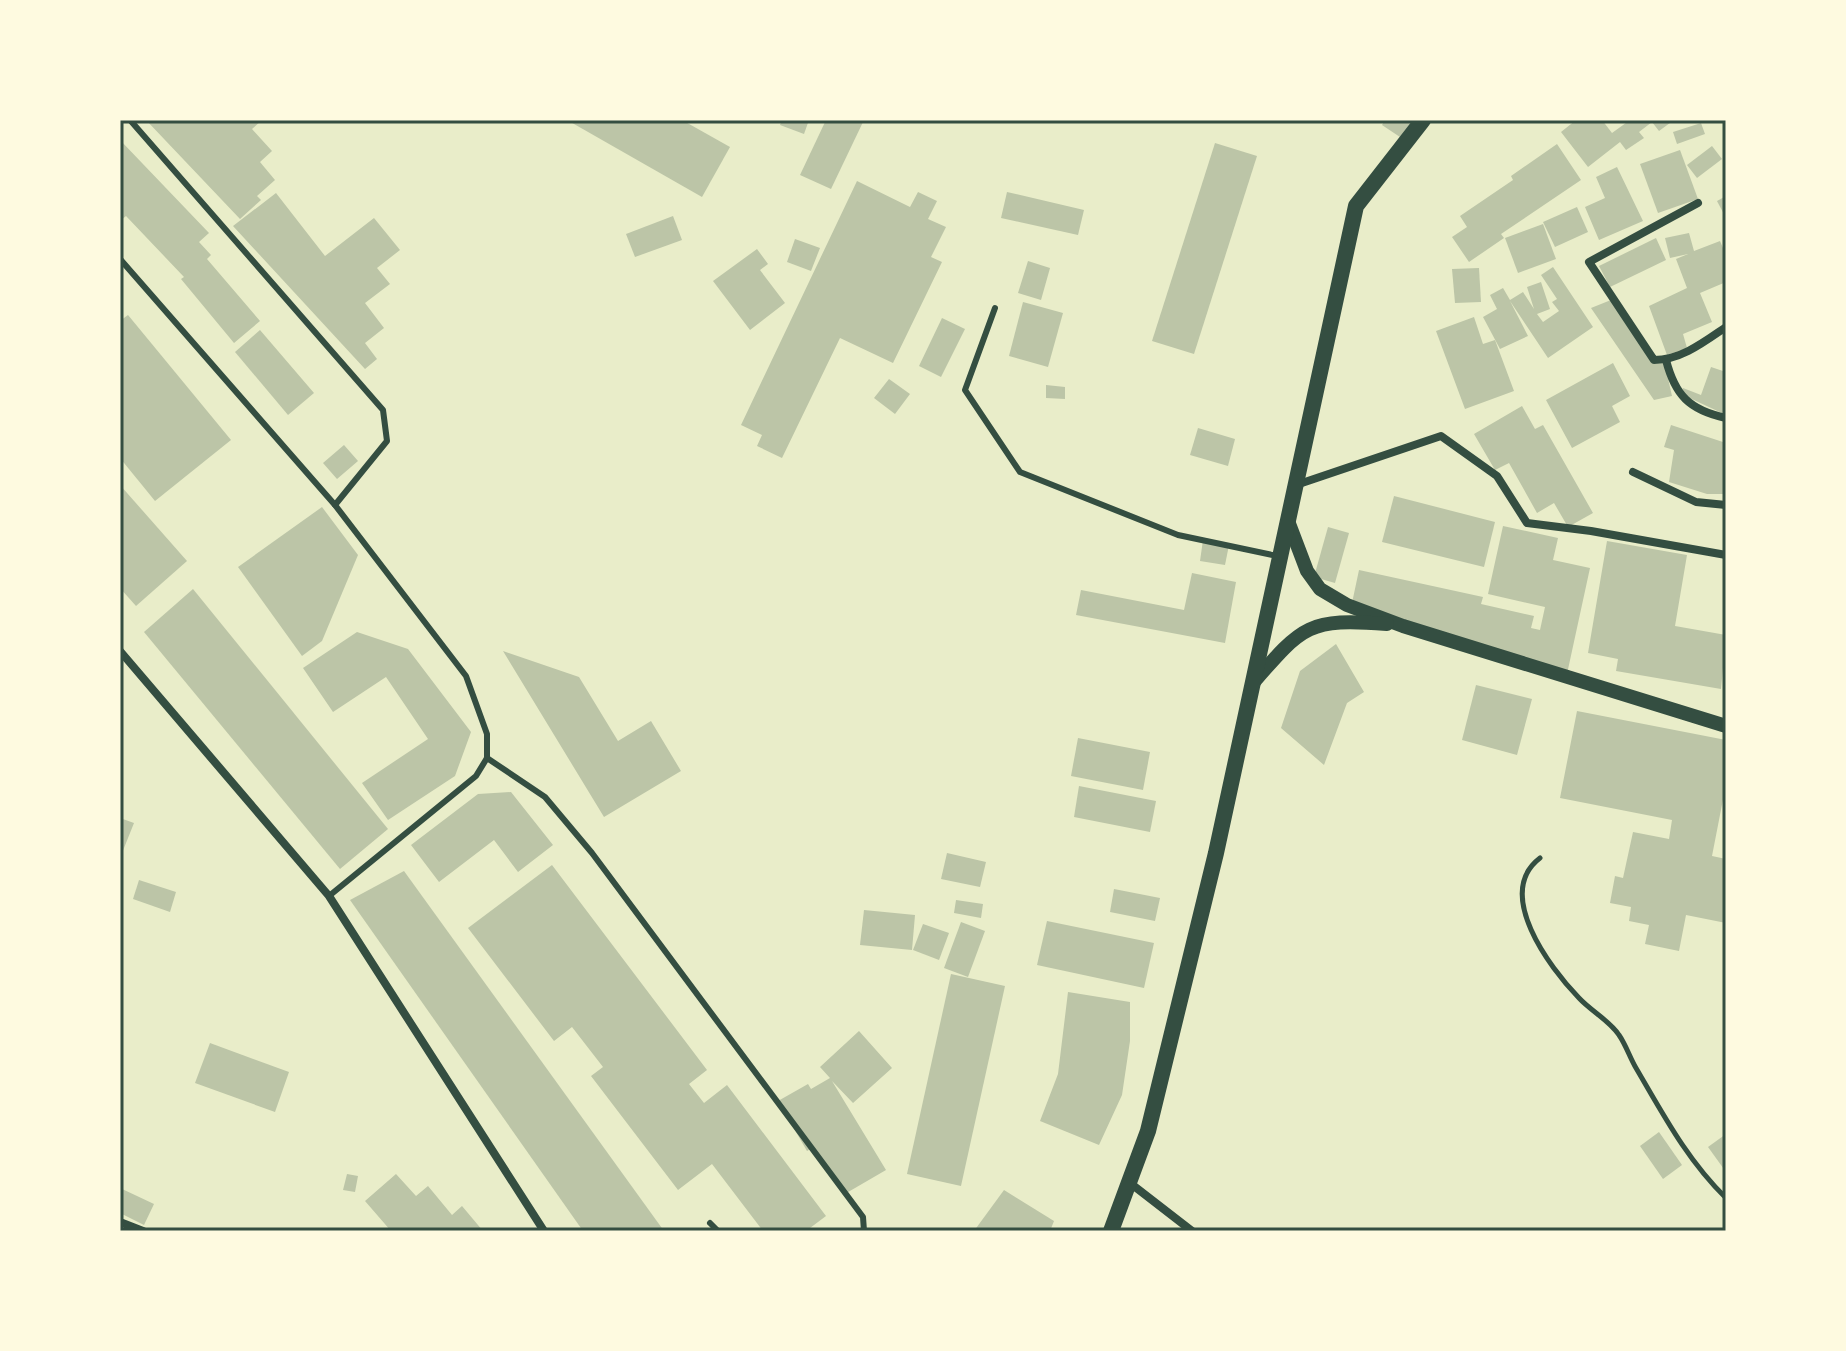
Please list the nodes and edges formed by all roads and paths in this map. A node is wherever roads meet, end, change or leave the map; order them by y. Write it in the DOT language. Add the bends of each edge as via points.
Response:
graph roads {
  1 [pos="130,120"];
  2 [pos="1423,120"];
  3 [pos="1698,203"];
  4 [pos="120,259"];
  5 [pos="995,308"];
  6 [pos="1726,327"];
  7 [pos="1666,360"];
  8 [pos="1726,418"];
  9 [pos="1633,472"];
  10 [pos="1296,485"];
  11 [pos="335,505"];
  12 [pos="1726,505"];
  13 [pos="1288,521"];
  14 [pos="1726,555"];
  15 [pos="1280,557"];
  16 [pos="1403,626"];
  17 [pos="120,651"];
  18 [pos="1253,683"];
  19 [pos="1726,726"];
  20 [pos="487,758"];
  21 [pos="1540,858"];
  22 [pos="329,896"];
  23 [pos="1130,1183"];
  24 [pos="1726,1198"];
  25 [pos="120,1222"];
  26 [pos="710,1223"];
  27 [pos="143,1231"];
  28 [pos="544,1231"];
  29 [pos="718,1231"];
  30 [pos="864,1231"];
  31 [pos="1111,1231"];
  32 [pos="1192,1231"];
  1 -- 11 [label="lane" via="383,410 387,441"];
  2 -- 10 [label="main road" via="1356,206"];
  3 -- 7 [label="street" via="1589,262 1654,360"];
  4 -- 11 [label="lane"];
  5 -- 15 [label="lane" via="965,390 1020,472 1178,535"];
  6 -- 7 [label="street"];
  7 -- 8 [label="street" via="1680,397"];
  9 -- 12 [label="street" via="1696,502"];
  10 -- 13 [label="main road"];
  10 -- 14 [label="street" via="1441,436 1497,476 1527,523"];
  11 -- 20 [label="lane" via="466,676 487,734"];
  13 -- 15 [label="main road"];
  13 -- 16 [label="street" via="1307,571 1320,589"];
  15 -- 18 [label="main road"];
  16 -- 18 [label="street" via="1338,621 1303,630"];
  16 -- 19 [label="street"];
  17 -- 22 [label="street"];
  18 -- 23 [label="main road" via="1148,1131"];
  20 -- 22 [label="lane" via="476,776"];
  20 -- 30 [label="lane" via="545,797 592,853 863,1217"];
  21 -- 24 [label="path" via="1528,866 1520,902 1534,933 1579,997 1619,1034 1675,1138"];
  22 -- 28 [label="street"];
  23 -- 31 [label="main road"];
  23 -- 32 [label="street"];
  25 -- 27 [label="street"];
  26 -- 29 [label="lane"];
}
